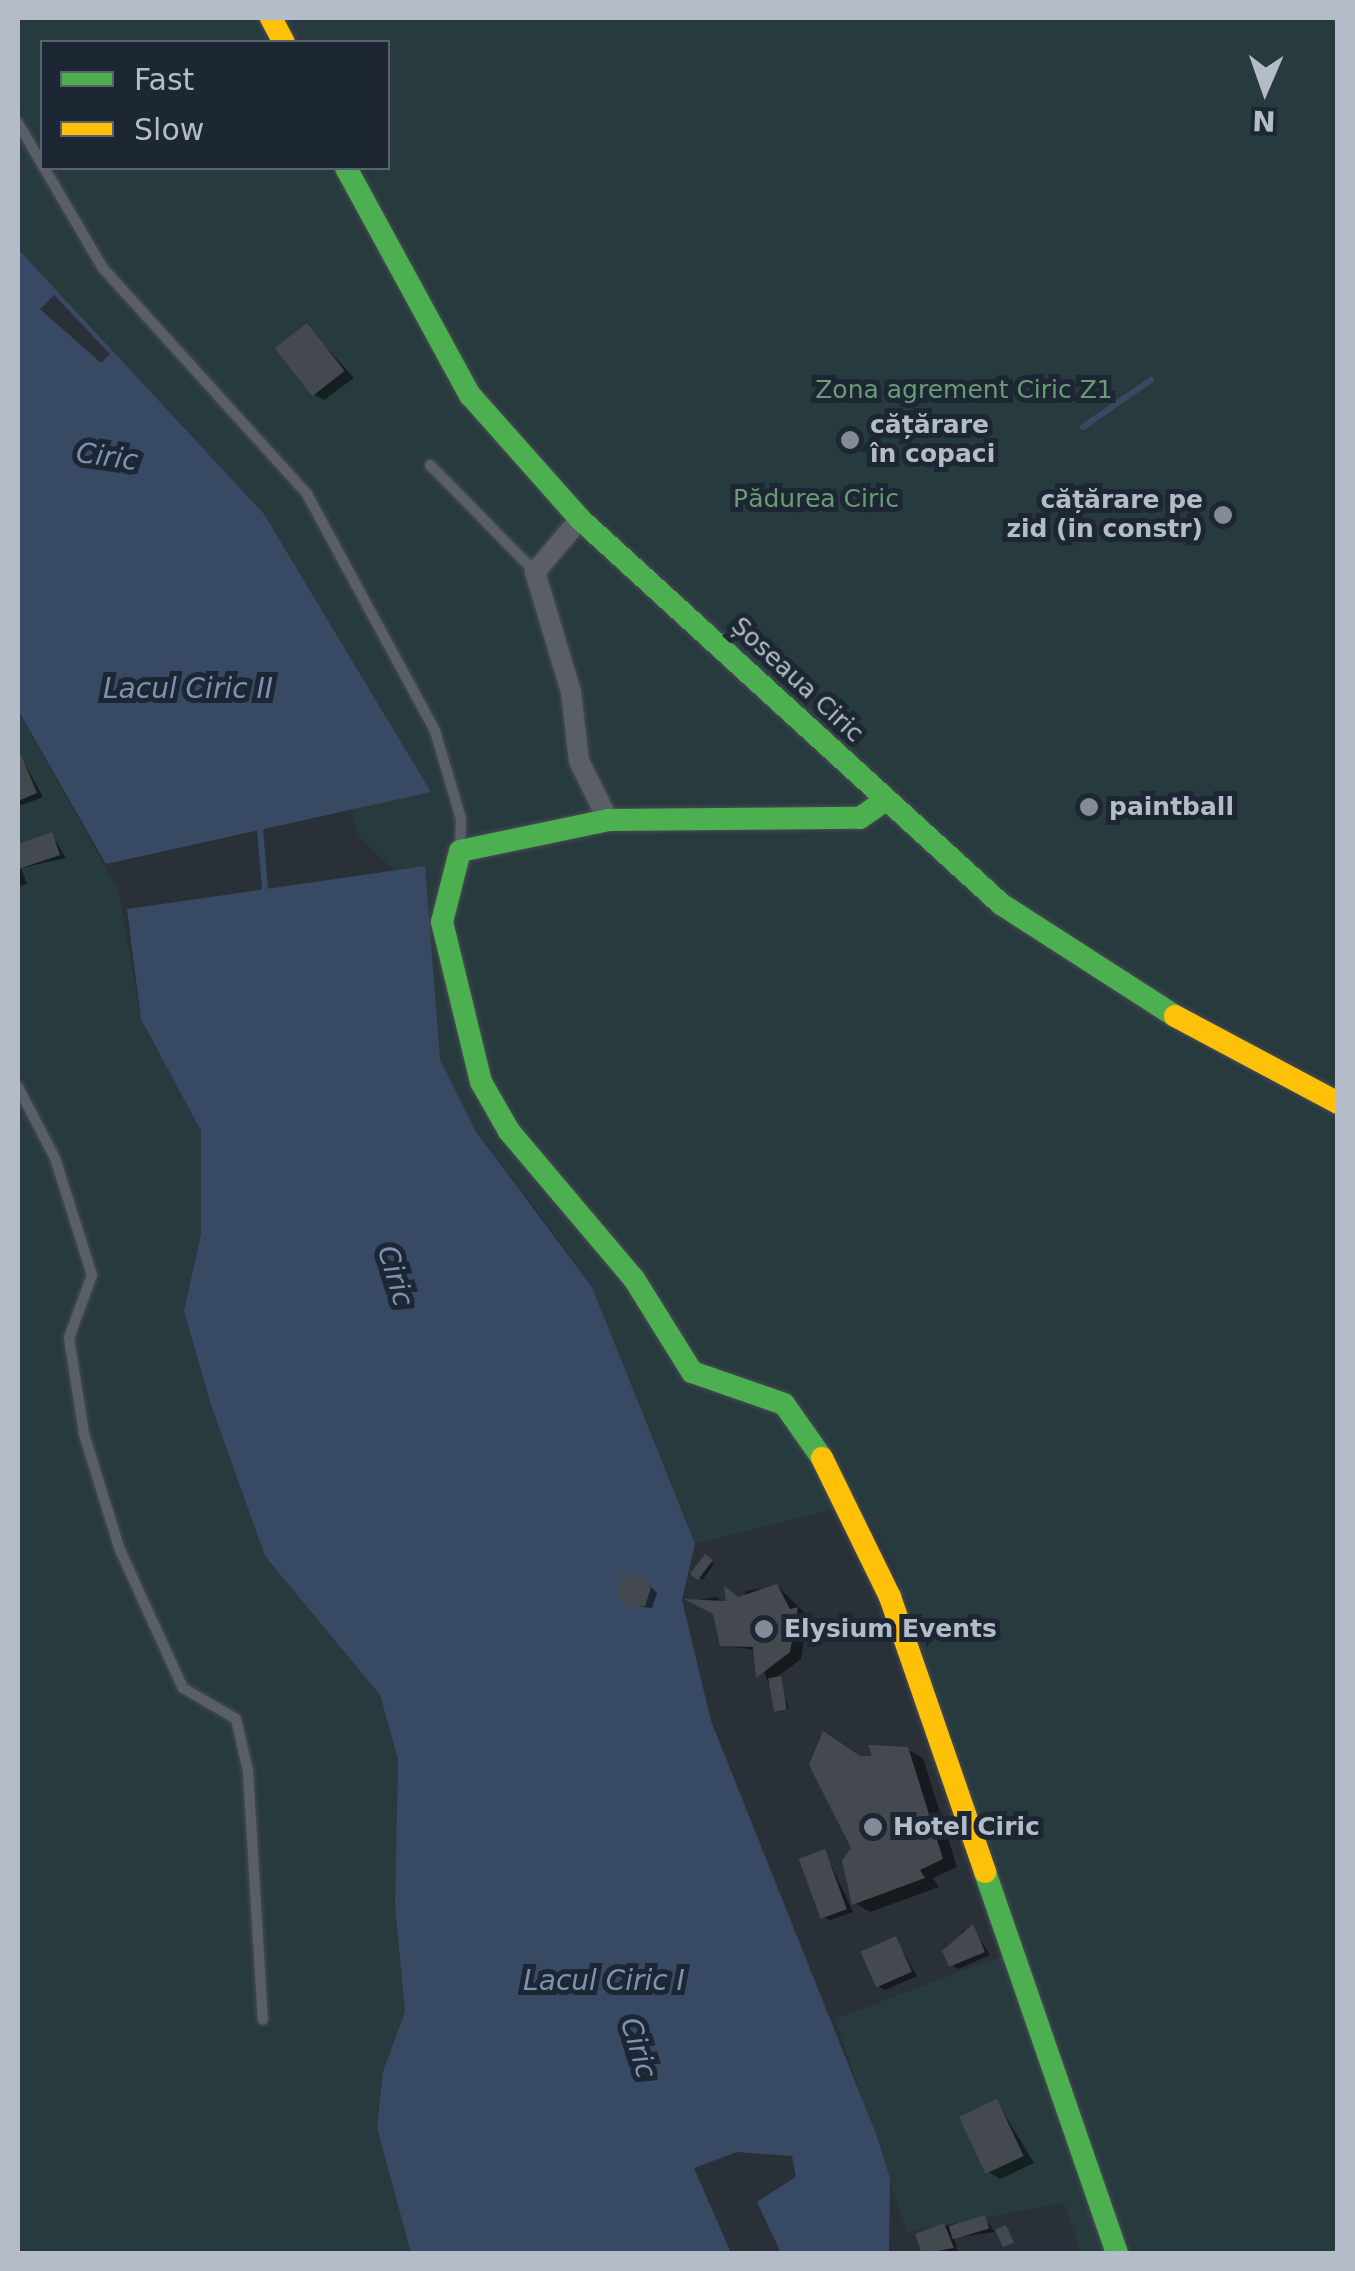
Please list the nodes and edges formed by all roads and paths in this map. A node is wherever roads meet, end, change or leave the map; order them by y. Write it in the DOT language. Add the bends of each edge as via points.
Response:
graph roads {
  1 [pos="271,18"];
  2 [pos="283,40"];
  3 [pos="18,123"];
  4 [pos="40,161"];
  5 [pos="45,170"];
  6 [pos="347,170"];
  7 [pos="430,464"];
  8 [pos="580,520"];
  9 [pos="535,572"];
  10 [pos="884,801"];
  11 [pos="608,820"];
  12 [pos="460,851"];
  13 [pos="18,1087"];
  14 [pos="1338,1103"];
  15 [pos="263,2020"];
  16 [pos="1117,2254"];
  1 -- 2 [label="street"];
  3 -- 4 [label="lane"];
  5 -- 12 [label="lane" via="102,267 308,494 434,731 458,802"];
  6 -- 8 [label="street, Șoseaua Ciric" via="470,395"];
  7 -- 9 [label="lane"];
  8 -- 9 [label="street"];
  8 -- 10 [label="street, Șoseaua Ciric"];
  9 -- 11 [label="street" via="570,692 580,761"];
  10 -- 11 [label="street" via="860,818"];
  10 -- 14 [label="street, Șoseaua Ciric" via="1081,961"];
  11 -- 12 [label="street"];
  12 -- 16 [label="street" via="442,922 481,1082 520,1144 634,1278 692,1372 784,1404 807,1428 890,1596"];
  13 -- 15 [label="lane" via="56,1158 92,1275 69,1338 84,1434 120,1550 183,1688 236,1719 248,1772"];
}
